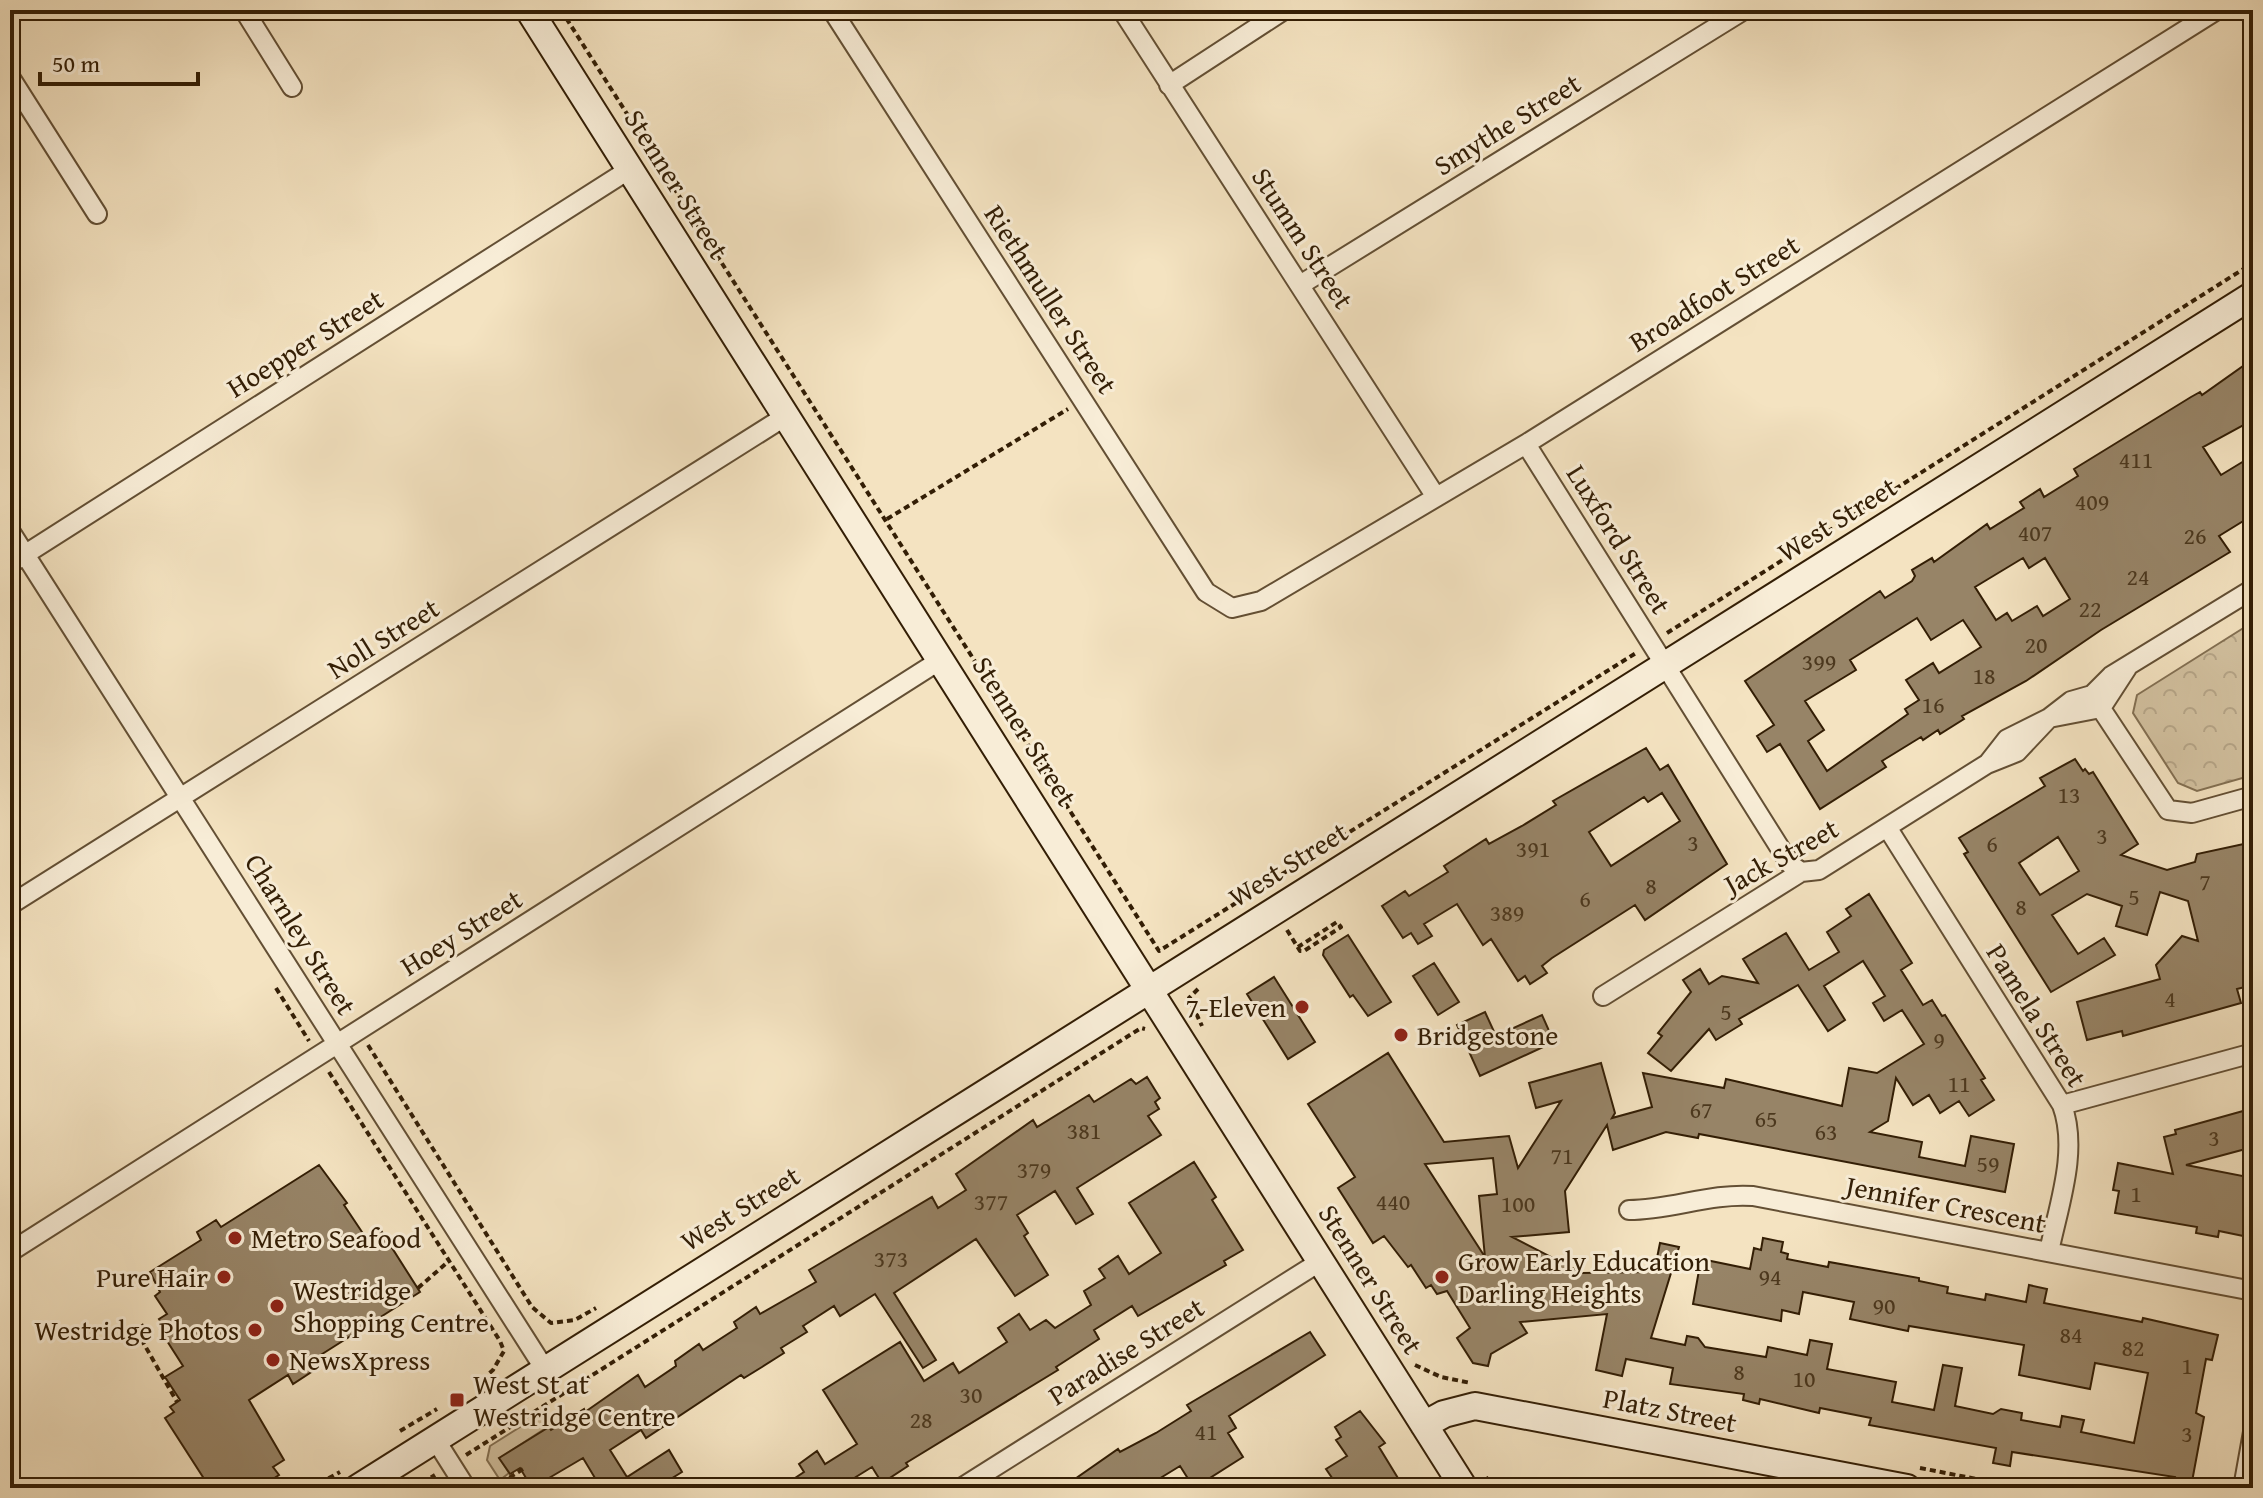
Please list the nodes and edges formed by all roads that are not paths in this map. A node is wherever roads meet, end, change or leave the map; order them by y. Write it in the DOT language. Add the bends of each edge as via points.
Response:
graph roads {
  1 [pos="244,10"];
  2 [pos="529,10"];
  3 [pos="832,10"];
  4 [pos="1122,10"];
  5 [pos="1284,10"];
  6 [pos="1744,10"];
  7 [pos="2217,10"];
  8 [pos="10,77"];
  9 [pos="1169,85"];
  10 [pos="292,87"];
  11 [pos="630,169"];
  12 [pos="97,214"];
  13 [pos="1300,285"];
  14 [pos="2253,295"];
  15 [pos="786,416"];
  16 [pos="1526,444"];
  17 [pos="1436,497"];
  18 [pos="10,531"];
  19 [pos="17,559"];
  20 [pos="2253,589"];
  21 [pos="1232,608"];
  22 [pos="1658,654"];
  23 [pos="942,659"];
  24 [pos="2096,702"];
  25 [pos="2253,796"];
  26 [pos="181,798"];
  27 [pos="1887,827"];
  28 [pos="1801,872"];
  29 [pos="10,905"];
  30 [pos="1151,989"];
  31 [pos="1603,996"];
  32 [pos="338,1044"];
  33 [pos="2253,1053"];
  34 [pos="2062,1105"];
  35 [pos="1629,1210"];
  36 [pos="10,1252"];
  37 [pos="2049,1252"];
  38 [pos="1321,1261"];
  39 [pos="2253,1291"];
  40 [pos="544,1368"];
  41 [pos="1424,1425"];
  42 [pos="2253,1432"];
  43 [pos="435,1439"];
  44 [pos="358,1488"];
  45 [pos="466,1488"];
  46 [pos="961,1488"];
  47 [pos="1464,1488"];
  48 [pos="1907,1488"];
  49 [pos="2243,1488"];
  1 -- 10 [label="street"];
  2 -- 11 [label="main road, Stenner Street"];
  3 -- 21 [label="street, Riethmuller Street" via="1206,592"];
  4 -- 9 [label="street, Stumm Street"];
  5 -- 9 [label="street"];
  6 -- 13 [label="street, Smythe Street"];
  7 -- 16 [label="street, Broadfoot Street"];
  8 -- 12 [label="street"];
  9 -- 13 [label="street, Stumm Street"];
  11 -- 15 [label="main road, Stenner Street"];
  11 -- 19 [label="street, Hoepper Street"];
  13 -- 17 [label="street, Stumm Street"];
  14 -- 22 [label="main road, West Street"];
  15 -- 23 [label="main road, Stenner Street"];
  15 -- 26 [label="street, Noll Street"];
  16 -- 17 [label="street, Broadfoot Street"];
  16 -- 22 [label="street, Luxford Street"];
  17 -- 21 [label="street, Broadfoot Street" via="1261,601"];
  18 -- 19 [label="street, Charnley Street"];
  19 -- 26 [label="street, Charnley Street"];
  20 -- 24 [label="street, Jack Street" via="2111,676"];
  22 -- 28 [label="street" via="1790,864"];
  22 -- 30 [label="main road, West Street"];
  23 -- 30 [label="main road, Stenner Street"];
  23 -- 32 [label="street, Hoey Street"];
  24 -- 25 [label="street" via="2168,810 2192,813"];
  24 -- 27 [label="street, Jack Street" via="2065,705 2017,752 1987,764"];
  26 -- 29 [label="street, Noll Street"];
  26 -- 32 [label="street, Charnley Street"];
  27 -- 28 [label="street, Jack Street" via="1819,870"];
  27 -- 34 [label="street, Pamela Street"];
  28 -- 31 [label="street, Jack Street"];
  30 -- 38 [label="main road, Stenner Street"];
  30 -- 40 [label="main road, West Street"];
  32 -- 36 [label="street, Hoey Street"];
  32 -- 40 [label="street, Charnley Street"];
  33 -- 34 [label="street"];
  34 -- 37 [label="street, Pamela Street" via="2068,1150"];
  35 -- 37 [label="street, Jennifer Crescent" via="1721,1195 1753,1196"];
  37 -- 39 [label="street, Jennifer Crescent"];
  38 -- 41 [label="main road, Stenner Street"];
  38 -- 46 [label="street, Paradise Street"];
  40 -- 43 [label="main road, West Street"];
  41 -- 47 [label="main road, Stenner Street"];
  41 -- 48 [label="main road, Platz Street" via="1475,1406"];
  42 -- 49 [label="street"];
  43 -- 44 [label="main road, West Street"];
  43 -- 45 [label="street"];
}
